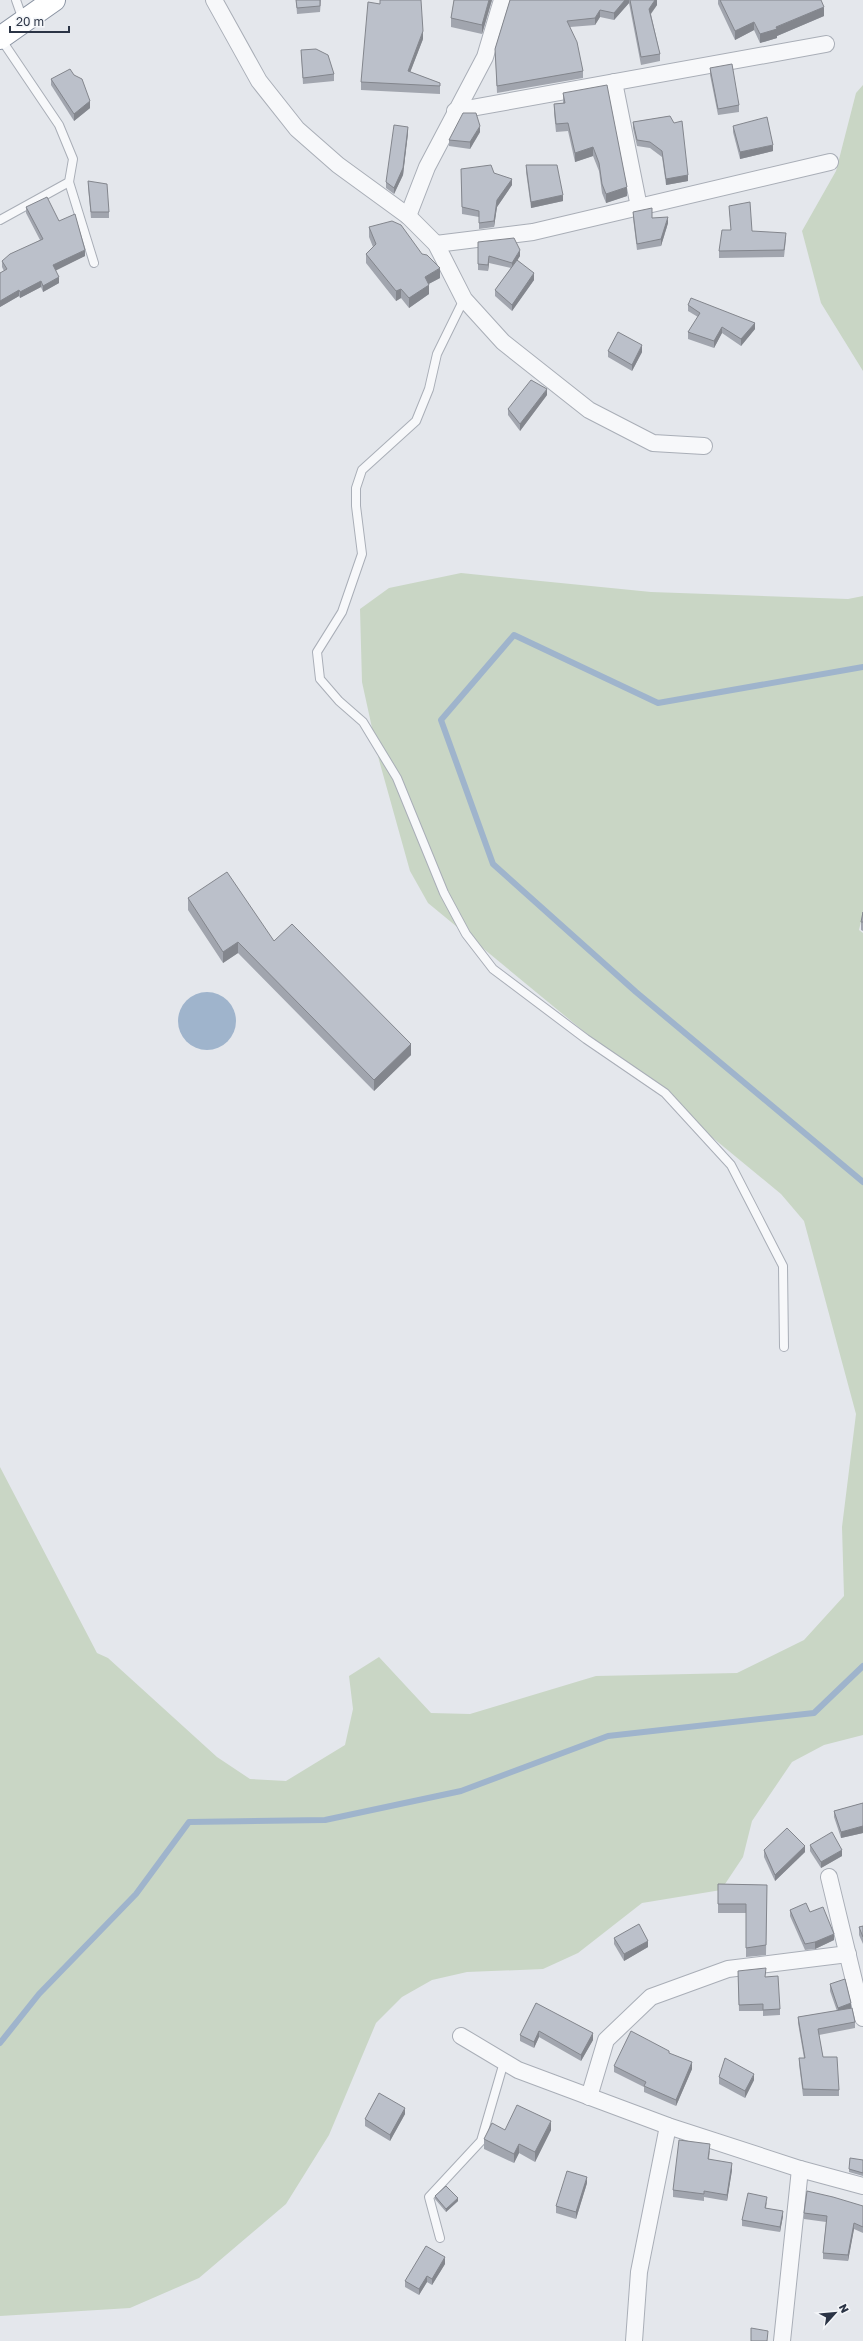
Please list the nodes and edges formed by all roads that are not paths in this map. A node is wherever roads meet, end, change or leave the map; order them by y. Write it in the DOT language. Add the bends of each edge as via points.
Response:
graph roads {
  1 [pos="16,0"];
  2 [pos="54,0"];
  3 [pos="214,0"];
  4 [pos="502,0"];
  5 [pos="24,21"];
  6 [pos="0,38"];
  7 [pos="826,44"];
  8 [pos="614,82"];
  9 [pos="455,111"];
  10 [pos="830,162"];
  11 [pos="70,182"];
  12 [pos="639,207"];
  13 [pos="408,216"];
  14 [pos="0,220"];
  15 [pos="436,244"];
  16 [pos="94,263"];
  17 [pos="464,298"];
  18 [pos="704,446"];
  19 [pos="784,1347"];
  20 [pos="829,1877"];
  21 [pos="848,1954"];
  22 [pos="863,2018"];
  23 [pos="462,2036"];
  24 [pos="504,2062"];
  25 [pos="589,2097"];
  26 [pos="668,2126"];
  27 [pos="800,2169"];
  28 [pos="863,2186"];
  29 [pos="440,2238"];
  30 [pos="634,2341"];
  31 [pos="782,2341"];
  1 -- 5 [label="lane"];
  2 -- 5 [label="highway"];
  3 -- 13 [label="street" via="259,81 296,129 338,165"];
  4 -- 9 [label="street" via="485,57"];
  5 -- 6 [label="highway"];
  6 -- 11 [label="lane" via="59,125 73,159"];
  7 -- 8 [label="street"];
  8 -- 9 [label="street"];
  8 -- 12 [label="street"];
  9 -- 13 [label="street" via="427,167"];
  10 -- 12 [label="street"];
  11 -- 14 [label="lane"];
  11 -- 16 [label="lane"];
  12 -- 15 [label="street" via="533,232"];
  13 -- 15 [label="street"];
  15 -- 17 [label="street"];
  17 -- 18 [label="street" via="503,342 589,410 652,444"];
  17 -- 19 [label="lane" via="437,354 429,388 416,421 362,470 356,488 362,554 342,612 317,652 320,679 339,701 363,722 397,778 444,893 466,934 493,969 586,1039 665,1093 731,1165 783,1266"];
  20 -- 21 [label="street"];
  21 -- 22 [label="street"];
  21 -- 25 [label="street" via="728,1969 651,1997 606,2040"];
  23 -- 24 [label="street"];
  24 -- 25 [label="street" via="518,2070"];
  24 -- 29 [label="lane" via="481,2141 429,2197"];
  25 -- 26 [label="street"];
  26 -- 27 [label="street"];
  26 -- 30 [label="street" via="639,2272"];
  27 -- 28 [label="street"];
  27 -- 31 [label="street"];
}
